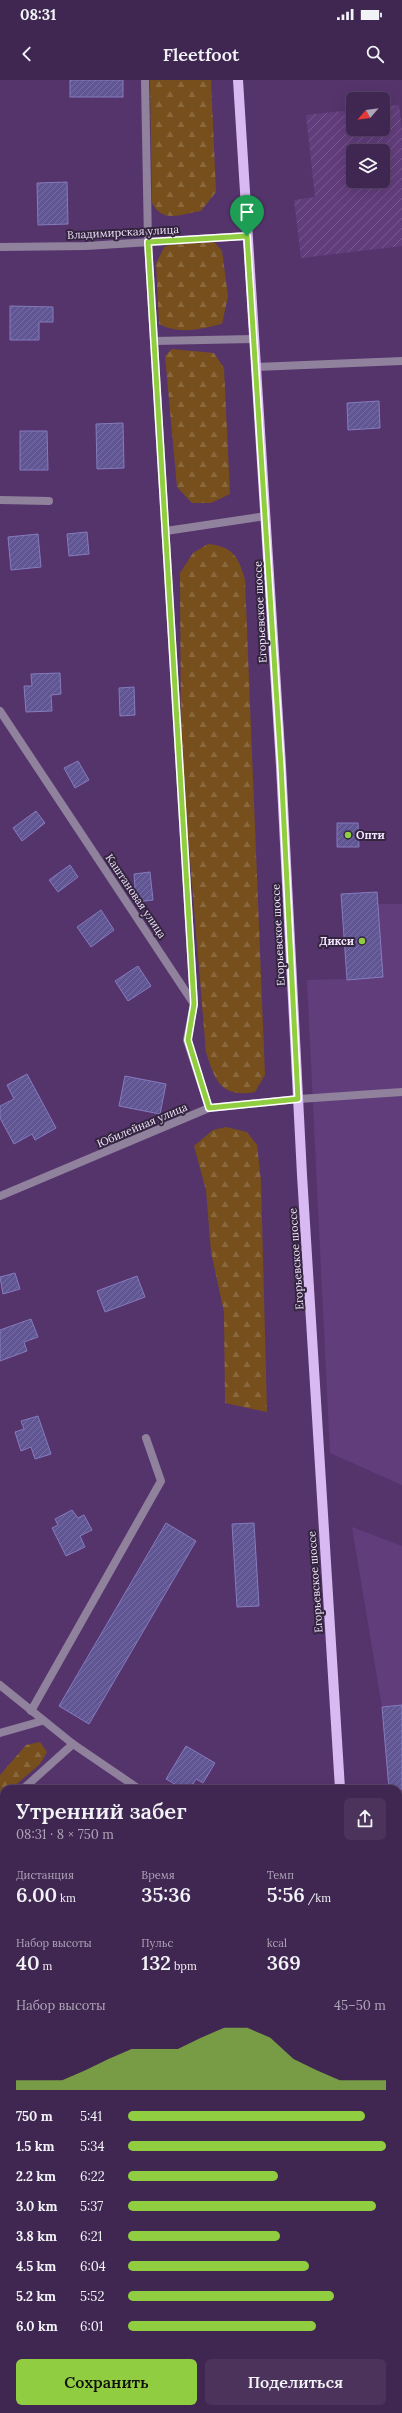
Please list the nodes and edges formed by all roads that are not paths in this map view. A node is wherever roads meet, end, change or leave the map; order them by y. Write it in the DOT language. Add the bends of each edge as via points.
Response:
graph roads {
  1 [pos="146,80"];
  2 [pos="238,80"];
  3 [pos="247,236"];
  4 [pos="148,242"];
  5 [pos="0,246"];
  6 [pos="253,339"];
  7 [pos="154,341"];
  8 [pos="402,361"];
  9 [pos="256,367"];
  10 [pos="0,500"];
  11 [pos="50,501"];
  12 [pos="266,516"];
  13 [pos="166,531"];
  14 [pos="0,711"];
  15 [pos="194,1004"];
  16 [pos="402,1092"];
  17 [pos="298,1099"];
  18 [pos="209,1108"];
  19 [pos="0,1196"];
  20 [pos="146,1438"];
  21 [pos="0,1685"];
  22 [pos="31,1711"];
  23 [pos="42,1721"];
  24 [pos="0,1733"];
  25 [pos="73,1744"];
  26 [pos="27,1785"];
  27 [pos="134,1785"];
  28 [pos="340,1785"];
  1 -- 4 [label="street"];
  2 -- 3 [label="main road, Егорьевское шоссе"];
  3 -- 4 [label="street, Владимирская улица"];
  3 -- 6 [label="main road, Егорьевское шоссе"];
  4 -- 5 [label="street, Владимирская улица" via="86,246"];
  4 -- 7 [label="street"];
  6 -- 7 [label="street"];
  6 -- 9 [label="main road, Егорьевское шоссе"];
  7 -- 13 [label="street"];
  8 -- 9 [label="street"];
  9 -- 12 [label="main road, Егорьевское шоссе"];
  10 -- 11 [label="street"];
  12 -- 13 [label="street"];
  12 -- 17 [label="main road, Егорьевское шоссе"];
  13 -- 15 [label="street"];
  14 -- 15 [label="street, Каштановая улица"];
  15 -- 18 [label="street" via="188,1040"];
  16 -- 17 [label="street, Юбилейная улица"];
  17 -- 18 [label="street, Юбилейная улица"];
  17 -- 28 [label="main road, Егорьевское шоссе"];
  18 -- 19 [label="street, Юбилейная улица"];
  20 -- 22 [label="street" via="161,1481"];
  21 -- 22 [label="street"];
  22 -- 23 [label="street"];
  23 -- 24 [label="street"];
  23 -- 25 [label="street"];
  25 -- 26 [label="street"];
  25 -- 27 [label="street"];
}
